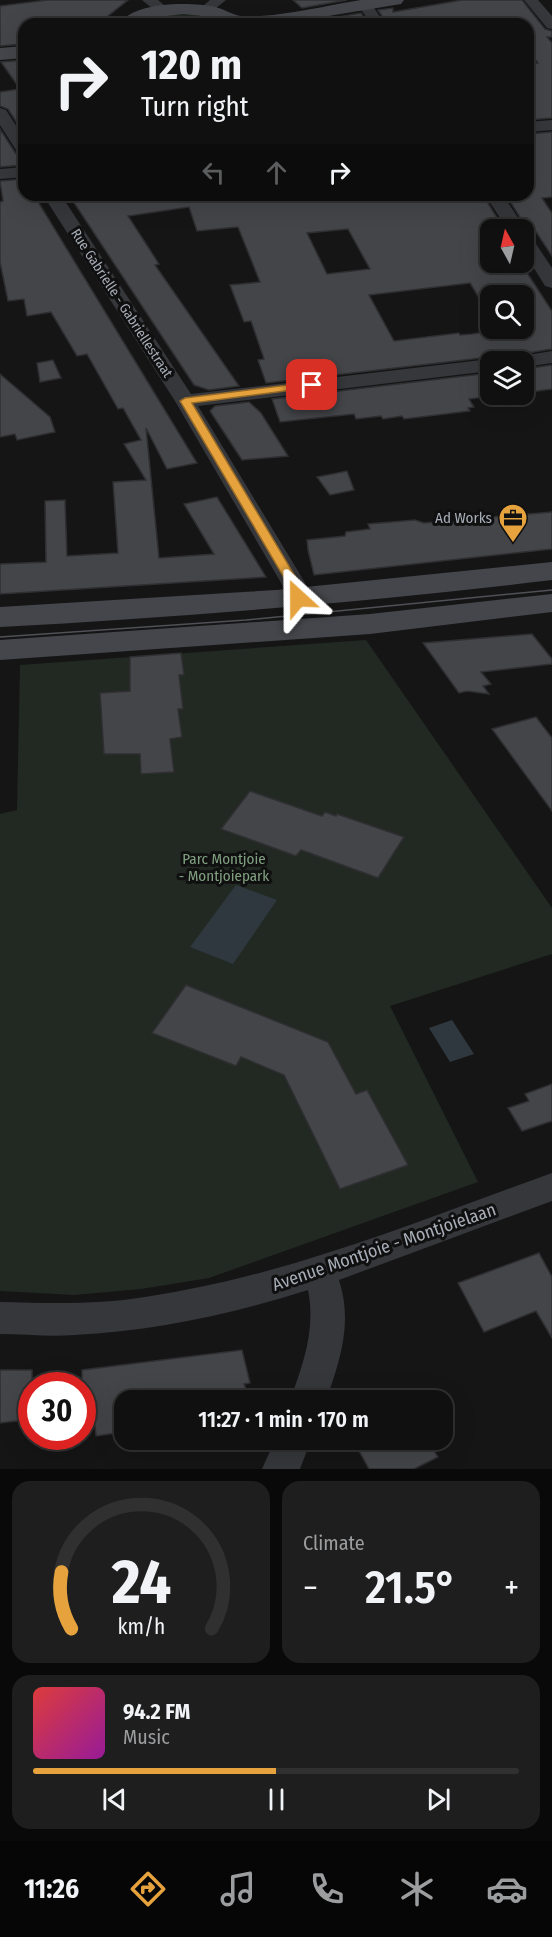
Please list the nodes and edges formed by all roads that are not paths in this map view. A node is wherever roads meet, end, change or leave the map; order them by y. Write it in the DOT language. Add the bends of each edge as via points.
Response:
graph roads {
  1 [pos="149,0"];
  2 [pos="395,0"];
  3 [pos="531,0"];
  4 [pos="365,5"];
  5 [pos="212,6"];
  6 [pos="164,11"];
  7 [pos="140,18"];
  8 [pos="229,18"];
  9 [pos="273,18"];
  10 [pos="374,18"];
  11 [pos="552,25"];
  12 [pos="18,52"];
  13 [pos="0,54"];
  14 [pos="0,113"];
  15 [pos="552,125"];
  16 [pos="534,127"];
  17 [pos="18,141"];
  18 [pos="18,172"];
  19 [pos="0,174"];
  20 [pos="56,201"];
  21 [pos="498,201"];
  22 [pos="510,219"];
  23 [pos="534,254"];
  24 [pos="552,282"];
  25 [pos="552,357"];
  26 [pos="534,360"];
  27 [pos="480,365"];
  28 [pos="185,401"];
  29 [pos="552,571"];
  30 [pos="298,598"];
  31 [pos="552,603"];
  32 [pos="0,617"];
  33 [pos="0,650"];
  34 [pos="552,1187"];
  35 [pos="320,1273"];
  36 [pos="0,1318"];
  37 [pos="312,1390"];
  38 [pos="289,1450"];
  39 [pos="281,1469"];
  1 -- 6 [label="street"];
  2 -- 4 [label="main road"];
  3 -- 11 [label="street"];
  4 -- 9 [label="main road"];
  4 -- 10 [label="street"];
  5 -- 6 [label="main road"];
  5 -- 8 [label="main road"];
  6 -- 7 [label="main road"];
  12 -- 13 [label="main road"];
  14 -- 17 [label="street"];
  15 -- 16 [label="street"];
  18 -- 19 [label="street"];
  20 -- 28 [label="street, Rue Gabrielle - Gabriellestraat"];
  21 -- 22 [label="street"];
  23 -- 24 [label="street"];
  25 -- 26 [label="street"];
  27 -- 28 [label="street"];
  28 -- 30 [label="street, Rue Gabrielle - Gabriellestraat" via="292,581"];
  29 -- 30 [label="main road"];
  30 -- 32 [label="main road"];
  31 -- 33 [label="main road" via="370,624"];
  34 -- 35 [label="street, Avenue Montjoie - Montjoielaan"];
  35 -- 36 [label="street, Avenue Montjoie - Montjoielaan" via="220,1301 109,1316"];
  35 -- 37 [label="street" via="331,1317 326,1350"];
  38 -- 39 [label="street"];
}
